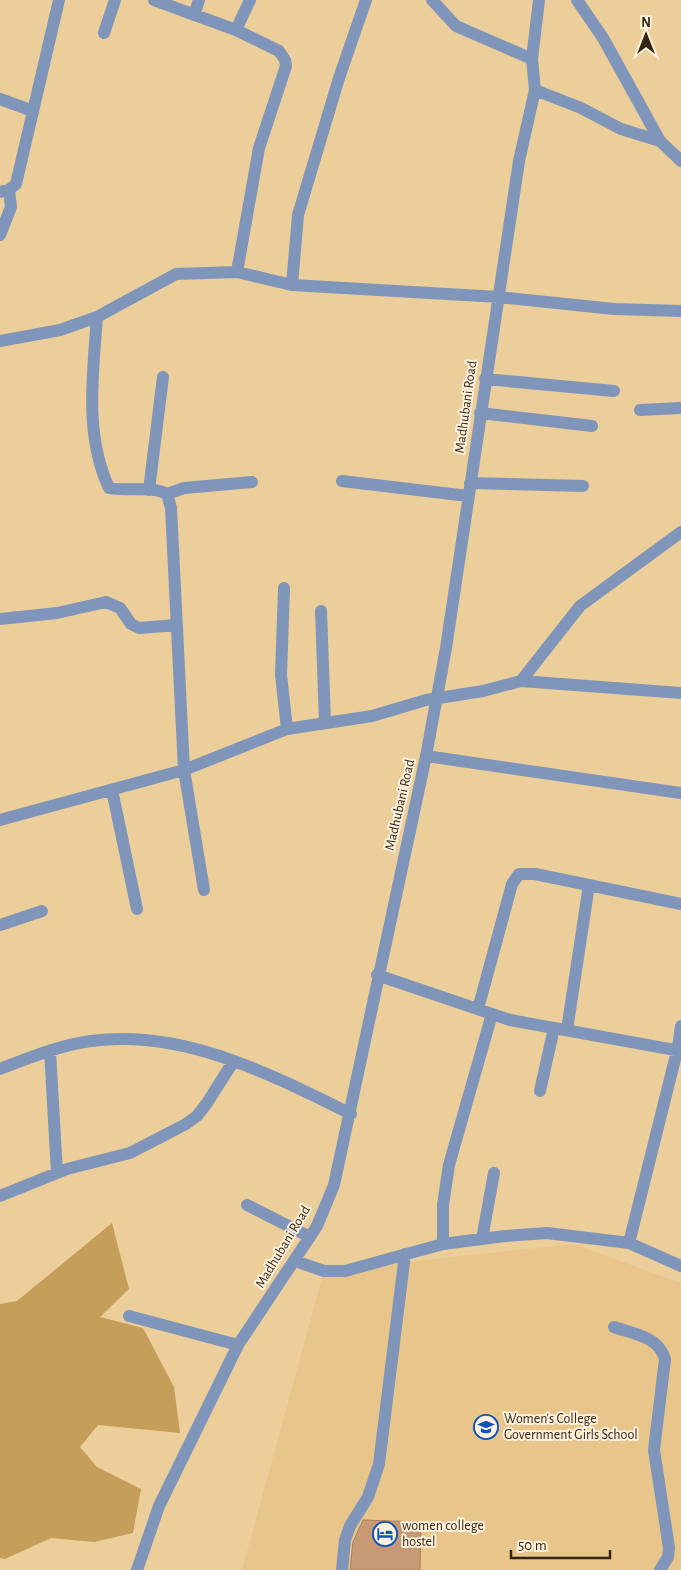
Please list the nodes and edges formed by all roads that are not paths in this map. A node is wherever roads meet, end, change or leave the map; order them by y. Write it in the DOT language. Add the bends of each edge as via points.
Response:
graph roads {
  1 [pos="58,0"];
  2 [pos="115,0"];
  3 [pos="154,0"];
  4 [pos="200,0"];
  5 [pos="250,0"];
  6 [pos="366,0"];
  7 [pos="432,0"];
  8 [pos="539,0"];
  9 [pos="577,0"];
  10 [pos="194,15"];
  11 [pos="236,30"];
  12 [pos="104,33"];
  13 [pos="532,59"];
  14 [pos="535,90"];
  15 [pos="0,99"];
  16 [pos="33,111"];
  17 [pos="660,141"];
  18 [pos="681,161"];
  19 [pos="4,191"];
  20 [pos="0,235"];
  21 [pos="237,272"];
  22 [pos="292,284"];
  23 [pos="499,297"];
  24 [pos="681,311"];
  25 [pos="97,317"];
  26 [pos="0,340"];
  27 [pos="163,377"];
  28 [pos="485,379"];
  29 [pos="614,391"];
  30 [pos="681,408"];
  31 [pos="640,410"];
  32 [pos="480,413"];
  33 [pos="592,426"];
  34 [pos="342,481"];
  35 [pos="252,482"];
  36 [pos="470,483"];
  37 [pos="582,486"];
  38 [pos="149,490"];
  39 [pos="167,494"];
  40 [pos="468,496"];
  41 [pos="681,532"];
  42 [pos="284,588"];
  43 [pos="321,611"];
  44 [pos="0,619"];
  45 [pos="177,625"];
  46 [pos="521,681"];
  47 [pos="681,693"];
  48 [pos="437,699"];
  49 [pos="325,722"];
  50 [pos="287,729"];
  51 [pos="426,756"];
  52 [pos="184,770"];
  53 [pos="112,790"];
  54 [pos="681,793"];
  55 [pos="0,820"];
  56 [pos="589,885"];
  57 [pos="204,890"];
  58 [pos="681,904"];
  59 [pos="137,909"];
  60 [pos="42,911"];
  61 [pos="0,925"];
  62 [pos="377,975"];
  63 [pos="478,1009"];
  64 [pos="492,1014"];
  65 [pos="681,1026"];
  66 [pos="560,1029"];
  67 [pos="50,1051"];
  68 [pos="679,1051"];
  69 [pos="233,1062"];
  70 [pos="0,1069"];
  71 [pos="540,1091"];
  72 [pos="351,1114"];
  73 [pos="57,1173"];
  74 [pos="494,1173"];
  75 [pos="0,1196"];
  76 [pos="246,1204"];
  77 [pos="310,1237"];
  78 [pos="482,1239"];
  79 [pos="630,1243"];
  80 [pos="443,1244"];
  81 [pos="405,1254"];
  82 [pos="295,1261"];
  83 [pos="681,1266"];
  84 [pos="130,1316"];
  85 [pos="614,1327"];
  86 [pos="238,1345"];
  87 [pos="136,1570"];
  88 [pos="342,1570"];
  89 [pos="660,1570"];
  1 -- 16 [label="street"];
  2 -- 12 [label="street"];
  3 -- 10 [label="street"];
  4 -- 10 [label="street"];
  5 -- 11 [label="street"];
  6 -- 22 [label="street" via="298,215"];
  7 -- 13 [label="street" via="456,26"];
  8 -- 13 [label="street, Madhubani Road"];
  9 -- 17 [label="street" via="603,38"];
  10 -- 11 [label="street"];
  11 -- 21 [label="street" via="279,52 286,66 259,148"];
  13 -- 14 [label="street, Madhubani Road"];
  14 -- 17 [label="street" via="581,108 621,129"];
  14 -- 23 [label="street, Madhubani Road" via="519,161"];
  15 -- 16 [label="street"];
  16 -- 19 [label="street" via="16,184"];
  17 -- 18 [label="street"];
  19 -- 20 [label="street" via="11,207"];
  21 -- 22 [label="street"];
  21 -- 25 [label="street" via="176,274"];
  22 -- 23 [label="street"];
  23 -- 24 [label="street" via="614,309"];
  23 -- 28 [label="street, Madhubani Road"];
  25 -- 26 [label="street" via="60,330"];
  25 -- 38 [label="street" via="91,396 93,428 102,472 109,488"];
  27 -- 38 [label="street"];
  28 -- 29 [label="street"];
  28 -- 32 [label="street, Madhubani Road"];
  30 -- 31 [label="street"];
  32 -- 33 [label="street"];
  32 -- 36 [label="street, Madhubani Road"];
  34 -- 40 [label="street"];
  35 -- 39 [label="street" via="184,488"];
  36 -- 37 [label="street"];
  36 -- 40 [label="street, Madhubani Road"];
  38 -- 39 [label="street" via="157,489"];
  39 -- 45 [label="street" via="171,508"];
  40 -- 48 [label="street, Madhubani Road"];
  41 -- 46 [label="street" via="580,606"];
  42 -- 50 [label="street" via="280,675"];
  43 -- 49 [label="street"];
  44 -- 45 [label="street" via="106,602 120,608 139,628"];
  45 -- 52 [label="street"];
  46 -- 47 [label="street"];
  46 -- 48 [label="street"];
  48 -- 49 [label="street" via="372,716"];
  48 -- 51 [label="street, Madhubani Road"];
  49 -- 50 [label="street"];
  50 -- 52 [label="street"];
  51 -- 54 [label="street"];
  51 -- 62 [label="street, Madhubani Road"];
  52 -- 53 [label="street"];
  52 -- 57 [label="street"];
  53 -- 55 [label="street"];
  53 -- 59 [label="street"];
  56 -- 58 [label="street"];
  56 -- 63 [label="street" via="525,873 515,878"];
  56 -- 66 [label="street"];
  60 -- 61 [label="street"];
  62 -- 63 [label="street"];
  62 -- 72 [label="street, Madhubani Road"];
  63 -- 64 [label="street"];
  64 -- 66 [label="street"];
  64 -- 80 [label="street" via="449,1165 443,1204"];
  65 -- 68 [label="street"];
  66 -- 68 [label="street"];
  66 -- 71 [label="street"];
  67 -- 69 [label="street" via="90,1041 145,1038 198,1049"];
  67 -- 70 [label="street"];
  67 -- 73 [label="street"];
  68 -- 79 [label="street"];
  69 -- 72 [label="street" via="279,1079"];
  69 -- 73 [label="street" via="207,1103 186,1124 130,1153"];
  72 -- 77 [label="street, Madhubani Road" via="334,1185"];
  73 -- 75 [label="street"];
  74 -- 78 [label="street"];
  76 -- 77 [label="street"];
  77 -- 82 [label="street, Madhubani Road"];
  78 -- 79 [label="street" via="547,1233"];
  78 -- 80 [label="street"];
  79 -- 83 [label="street"];
  80 -- 81 [label="street"];
  81 -- 82 [label="street" via="334,1272"];
  81 -- 88 [label="street" via="379,1464 345,1540"];
  82 -- 86 [label="street, Madhubani Road"];
  84 -- 86 [label="street"];
  85 -- 89 [label="street" via="655,1341 662,1348 665,1359 654,1450 669,1548"];
  86 -- 87 [label="street, Madhubani Road" via="159,1506"];
}
